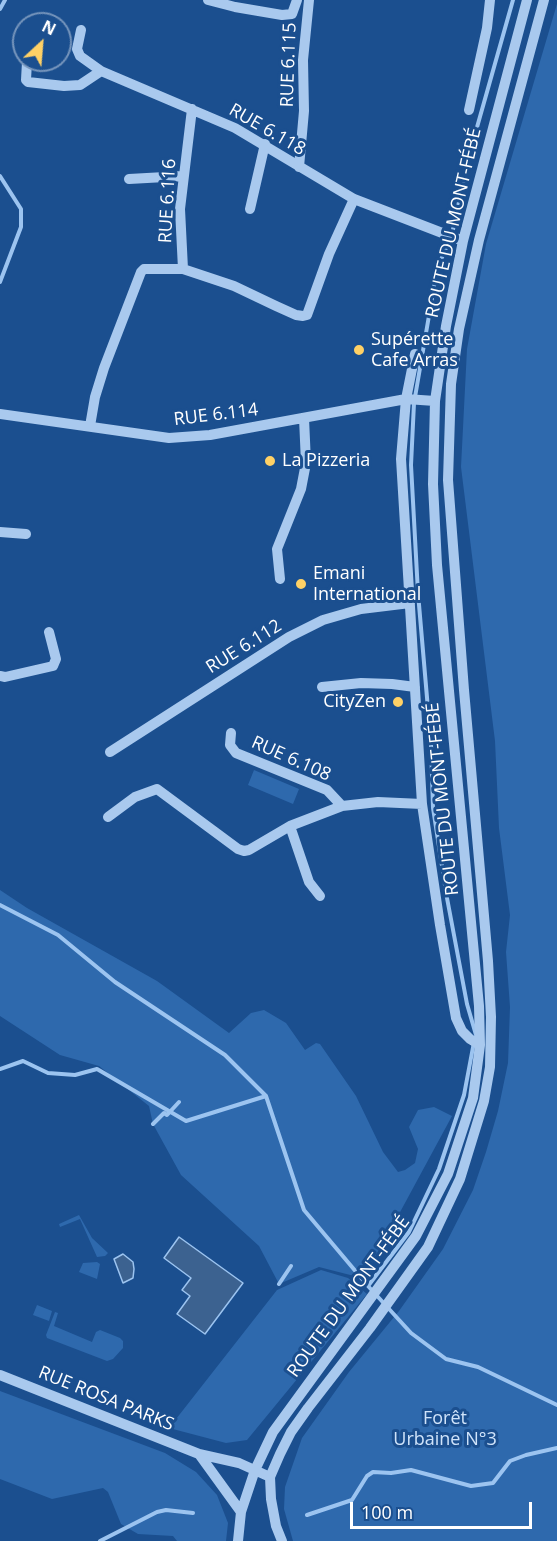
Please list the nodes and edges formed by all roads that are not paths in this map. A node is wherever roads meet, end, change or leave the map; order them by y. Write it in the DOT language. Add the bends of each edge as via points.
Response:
graph roads {
  1 [pos="207,0"];
  2 [pos="297,0"];
  3 [pos="309,0"];
  4 [pos="490,0"];
  5 [pos="527,0"];
  6 [pos="544,0"];
  7 [pos="81,30"];
  8 [pos="101,71"];
  9 [pos="26,72"];
  10 [pos="192,109"];
  11 [pos="469,110"];
  12 [pos="265,144"];
  13 [pos="299,167"];
  14 [pos="183,176"];
  15 [pos="129,178"];
  16 [pos="354,199"];
  17 [pos="250,209"];
  18 [pos="463,241"];
  19 [pos="183,269"];
  20 [pos="415,354"];
  21 [pos="406,399"];
  22 [pos="435,401"];
  23 [pos="0,414"];
  24 [pos="304,418"];
  25 [pos="90,426"];
  26 [pos="0,532"];
  27 [pos="26,534"];
  28 [pos="280,579"];
  29 [pos="410,603"];
  30 [pos="49,632"];
  31 [pos="0,676"];
  32 [pos="322,687"];
  33 [pos="415,687"];
  34 [pos="231,733"];
  35 [pos="110,752"];
  36 [pos="422,804"];
  37 [pos="342,806"];
  38 [pos="108,817"];
  39 [pos="290,826"];
  40 [pos="320,896"];
  41 [pos="480,1045"];
  42 [pos="0,1375"];
  43 [pos="199,1454"];
  44 [pos="255,1470"];
  45 [pos="270,1477"];
  46 [pos="241,1512"];
  47 [pos="279,1537"];
  48 [pos="238,1541"];
  1 -- 2 [label="street" via="282,15 292,14"];
  3 -- 13 [label="street, RUE 6.115"];
  4 -- 11 [label="street"];
  5 -- 18 [label="street, ROUTE DU MONT-FÉBÉ"];
  6 -- 45 [label="street, ROUTE DU MONT-FÉBÉ" via="479,240 451,384 448,480 491,1017 490,1067 484,1101 460,1179 428,1247 291,1432"];
  7 -- 8 [label="street, RUE 6.118" via="77,49 80,56"];
  8 -- 9 [label="street" via="80,85 64,86 28,82"];
  8 -- 10 [label="street, RUE 6.118"];
  10 -- 12 [label="street, RUE 6.118"];
  10 -- 14 [label="street, RUE 6.116"];
  12 -- 13 [label="street, RUE 6.118"];
  12 -- 17 [label="street"];
  13 -- 16 [label="street, RUE 6.118"];
  14 -- 15 [label="street"];
  14 -- 19 [label="street, RUE 6.116"];
  16 -- 18 [label="street, RUE 6.118"];
  16 -- 19 [label="street, RUE 6.116" via="328,254 307,315 296,315 234,286"];
  18 -- 22 [label="street, ROUTE DU MONT-FÉBÉ"];
  19 -- 25 [label="street" via="141,272 104,368"];
  20 -- 21 [label="street"];
  21 -- 22 [label="street, RUE 6.114"];
  21 -- 24 [label="street, RUE 6.114"];
  21 -- 29 [label="street" via="401,459"];
  22 -- 41 [label="street, ROUTE DU MONT-FÉBÉ" via="433,484 437,565"];
  23 -- 25 [label="street, RUE 6.114"];
  24 -- 25 [label="street, RUE 6.114" via="210,435 169,438"];
  24 -- 28 [label="street" via="306,463 301,489 277,549"];
  26 -- 27 [label="street"];
  29 -- 33 [label="street"];
  29 -- 35 [label="street, RUE 6.112" via="361,609 323,620 289,637"];
  30 -- 31 [label="street" via="56,658 53,666"];
  32 -- 33 [label="street" via="361,683"];
  33 -- 36 [label="street"];
  34 -- 37 [label="street, RUE 6.108" via="230,745 236,753 327,790"];
  36 -- 37 [label="street, RUE 6.108" via="378,802"];
  36 -- 41 [label="street" via="456,1018 462,1031"];
  37 -- 39 [label="street"];
  38 -- 39 [label="street" via="135,797 158,789 244,851"];
  39 -- 40 [label="street" via="309,882"];
  41 -- 44 [label="street, ROUTE DU MONT-FÉBÉ" via="473,1098 448,1174 416,1236 293,1402"];
  42 -- 43 [label="street, RUE ROSA PARKS"];
  43 -- 44 [label="street, RUE ROSA PARKS"];
  43 -- 46 [label="street"];
  44 -- 45 [label="street, RUE ROSA PARKS"];
  44 -- 46 [label="street, ROUTE DU MONT-FÉBÉ"];
  45 -- 47 [label="street, ROUTE DU MONT-FÉBÉ"];
  46 -- 48 [label="street, ROUTE DU MONT-FÉBÉ"];
}
